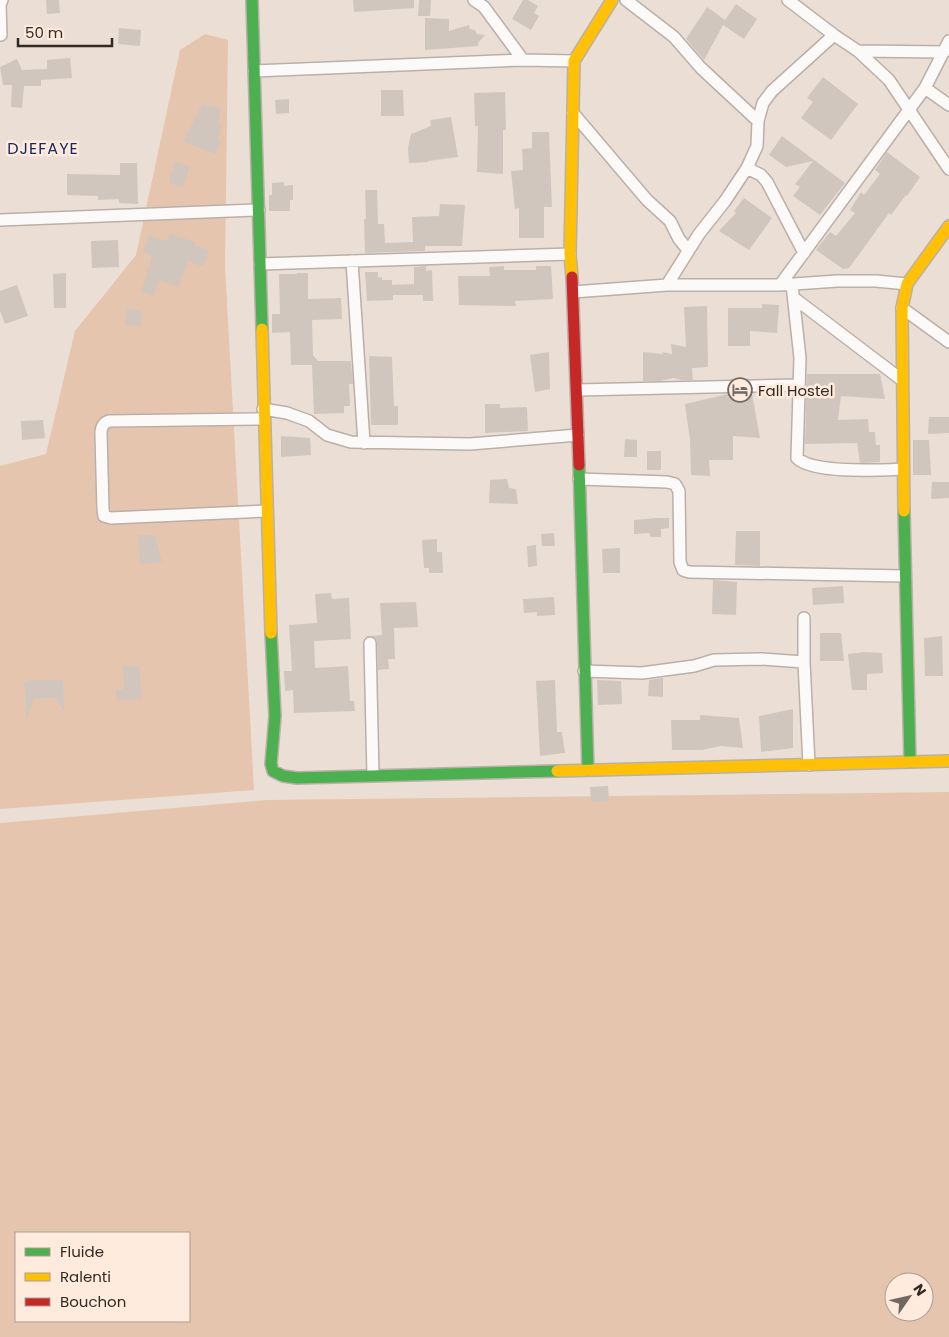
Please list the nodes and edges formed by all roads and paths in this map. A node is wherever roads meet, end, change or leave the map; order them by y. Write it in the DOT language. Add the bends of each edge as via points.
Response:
graph roads {
  1 [pos="2,0"];
  2 [pos="252,0"];
  3 [pos="474,0"];
  4 [pos="612,0"];
  5 [pos="626,0"];
  6 [pos="788,0"];
  7 [pos="1,35"];
  8 [pos="834,35"];
  9 [pos="946,47"];
  10 [pos="858,51"];
  11 [pos="523,60"];
  12 [pos="574,61"];
  13 [pos="254,71"];
  14 [pos="925,88"];
  15 [pos="949,105"];
  16 [pos="909,109"];
  17 [pos="573,113"];
  18 [pos="758,121"];
  19 [pos="747,168"];
  20 [pos="949,169"];
  21 [pos="259,210"];
  22 [pos="0,220"];
  23 [pos="949,226"];
  24 [pos="688,250"];
  25 [pos="804,253"];
  26 [pos="570,254"];
  27 [pos="352,261"];
  28 [pos="260,264"];
  29 [pos="907,284"];
  30 [pos="668,285"];
  31 [pos="780,285"];
  32 [pos="792,285"];
  33 [pos="573,292"];
  34 [pos="794,298"];
  35 [pos="902,308"];
  36 [pos="949,342"];
  37 [pos="902,380"];
  38 [pos="799,385"];
  39 [pos="577,390"];
  40 [pos="263,414"];
  41 [pos="578,435"];
  42 [pos="364,443"];
  43 [pos="903,469"];
  44 [pos="579,479"];
  45 [pos="266,511"];
  46 [pos="904,576"];
  47 [pos="804,618"];
  48 [pos="370,643"];
  49 [pos="804,662"];
  50 [pos="584,671"];
  51 [pos="949,761"];
  52 [pos="910,762"];
  53 [pos="809,765"];
  54 [pos="588,770"];
  55 [pos="373,775"];
  1 -- 7 [label="street"];
  2 -- 13 [label="street"];
  3 -- 11 [label="street" via="484,7"];
  4 -- 12 [label="street"];
  5 -- 18 [label="street" via="674,37 701,68"];
  6 -- 8 [label="street"];
  8 -- 10 [label="street"];
  8 -- 18 [label="street" via="772,92 763,103"];
  9 -- 10 [label="street"];
  9 -- 14 [label="street"];
  10 -- 16 [label="street" via="889,80"];
  11 -- 12 [label="street"];
  11 -- 13 [label="street"];
  12 -- 17 [label="street"];
  13 -- 21 [label="street"];
  14 -- 15 [label="street"];
  14 -- 16 [label="street"];
  16 -- 20 [label="street"];
  16 -- 25 [label="street"];
  17 -- 24 [label="street" via="647,200 670,221"];
  17 -- 26 [label="street"];
  18 -- 19 [label="street" via="757,146"];
  19 -- 24 [label="street"];
  19 -- 25 [label="street" via="768,182"];
  21 -- 22 [label="street"];
  21 -- 28 [label="street"];
  23 -- 29 [label="street"];
  24 -- 30 [label="street"];
  25 -- 31 [label="street"];
  26 -- 27 [label="street"];
  26 -- 33 [label="street"];
  27 -- 28 [label="street"];
  27 -- 42 [label="street"];
  28 -- 40 [label="street"];
  29 -- 32 [label="street" via="836,280"];
  29 -- 35 [label="street"];
  30 -- 31 [label="street"];
  30 -- 33 [label="street"];
  31 -- 32 [label="street"];
  32 -- 34 [label="street"];
  33 -- 39 [label="street"];
  34 -- 37 [label="street"];
  34 -- 38 [label="street" via="800,358"];
  35 -- 36 [label="street"];
  35 -- 37 [label="street"];
  37 -- 43 [label="street"];
  38 -- 39 [label="street"];
  38 -- 43 [label="street" via="797,458 802,462 847,470"];
  39 -- 41 [label="street"];
  40 -- 42 [label="street" via="287,413 309,421 327,435"];
  40 -- 45 [label="street"];
  40 -- 45 [label="street" via="106,422 100,434 102,499 104,514 111,518"];
  41 -- 42 [label="street" via="470,444"];
  41 -- 44 [label="street"];
  43 -- 46 [label="street"];
  44 -- 46 [label="street" via="675,484 679,491 680,562 683,570 689,572"];
  44 -- 50 [label="street"];
  45 -- 55 [label="street" via="275,716 273,771 277,775 297,778"];
  46 -- 52 [label="street"];
  47 -- 49 [label="street"];
  48 -- 55 [label="street"];
  49 -- 50 [label="street" via="714,660 642,673"];
  49 -- 53 [label="street"];
  50 -- 54 [label="street"];
  51 -- 52 [label="street"];
  52 -- 53 [label="street"];
  53 -- 54 [label="street"];
  54 -- 55 [label="street"];
}
